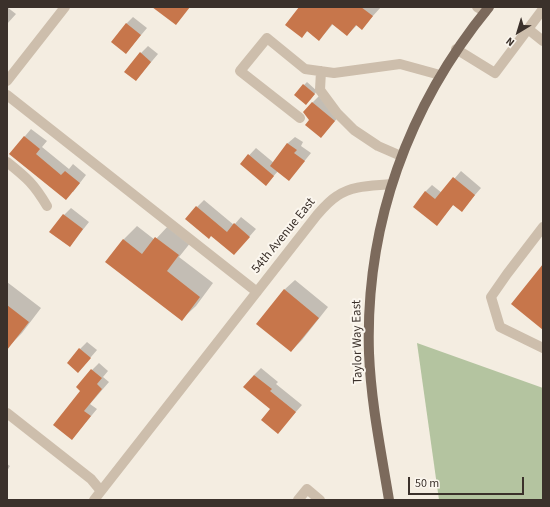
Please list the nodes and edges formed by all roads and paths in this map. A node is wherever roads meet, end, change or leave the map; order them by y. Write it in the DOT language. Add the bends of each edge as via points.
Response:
graph roads {
  1 [pos="65,7"];
  2 [pos="484,9"];
  3 [pos="543,9"];
  4 [pos="528,29"];
  5 [pos="543,41"];
  6 [pos="456,49"];
  7 [pos="321,71"];
  8 [pos="440,75"];
  9 [pos="7,81"];
  10 [pos="7,95"];
  11 [pos="300,118"];
  12 [pos="401,156"];
  13 [pos="7,162"];
  14 [pos="391,184"];
  15 [pos="47,206"];
  16 [pos="543,227"];
  17 [pos="257,292"];
  18 [pos="543,348"];
  19 [pos="7,413"];
  20 [pos="101,491"];
  21 [pos="94,500"];
  22 [pos="298,500"];
  23 [pos="320,500"];
  24 [pos="389,500"];
  1 -- 9 [label="street"];
  2 -- 6 [label="main road"];
  3 -- 4 [label="street"];
  4 -- 5 [label="street"];
  4 -- 6 [label="street" via="495,73"];
  6 -- 8 [label="main road"];
  7 -- 8 [label="street" via="334,73 400,64"];
  7 -- 11 [label="street" via="305,69 267,38 240,71"];
  7 -- 12 [label="street" via="320,90 337,113 354,130 378,146"];
  8 -- 12 [label="main road"];
  10 -- 17 [label="street"];
  12 -- 14 [label="main road"];
  13 -- 15 [label="street" via="28,178"];
  14 -- 17 [label="street, 54th Avenue East" via="359,187 337,196 317,215"];
  14 -- 24 [label="main road, Taylor Way East" via="376,252 369,320 371,387"];
  16 -- 18 [label="street" via="491,297 500,327"];
  17 -- 20 [label="street, 54th Avenue East"];
  19 -- 20 [label="street" via="91,479"];
  20 -- 21 [label="street, 54th Avenue East"];
  22 -- 23 [label="street" via="307,489"];
}
